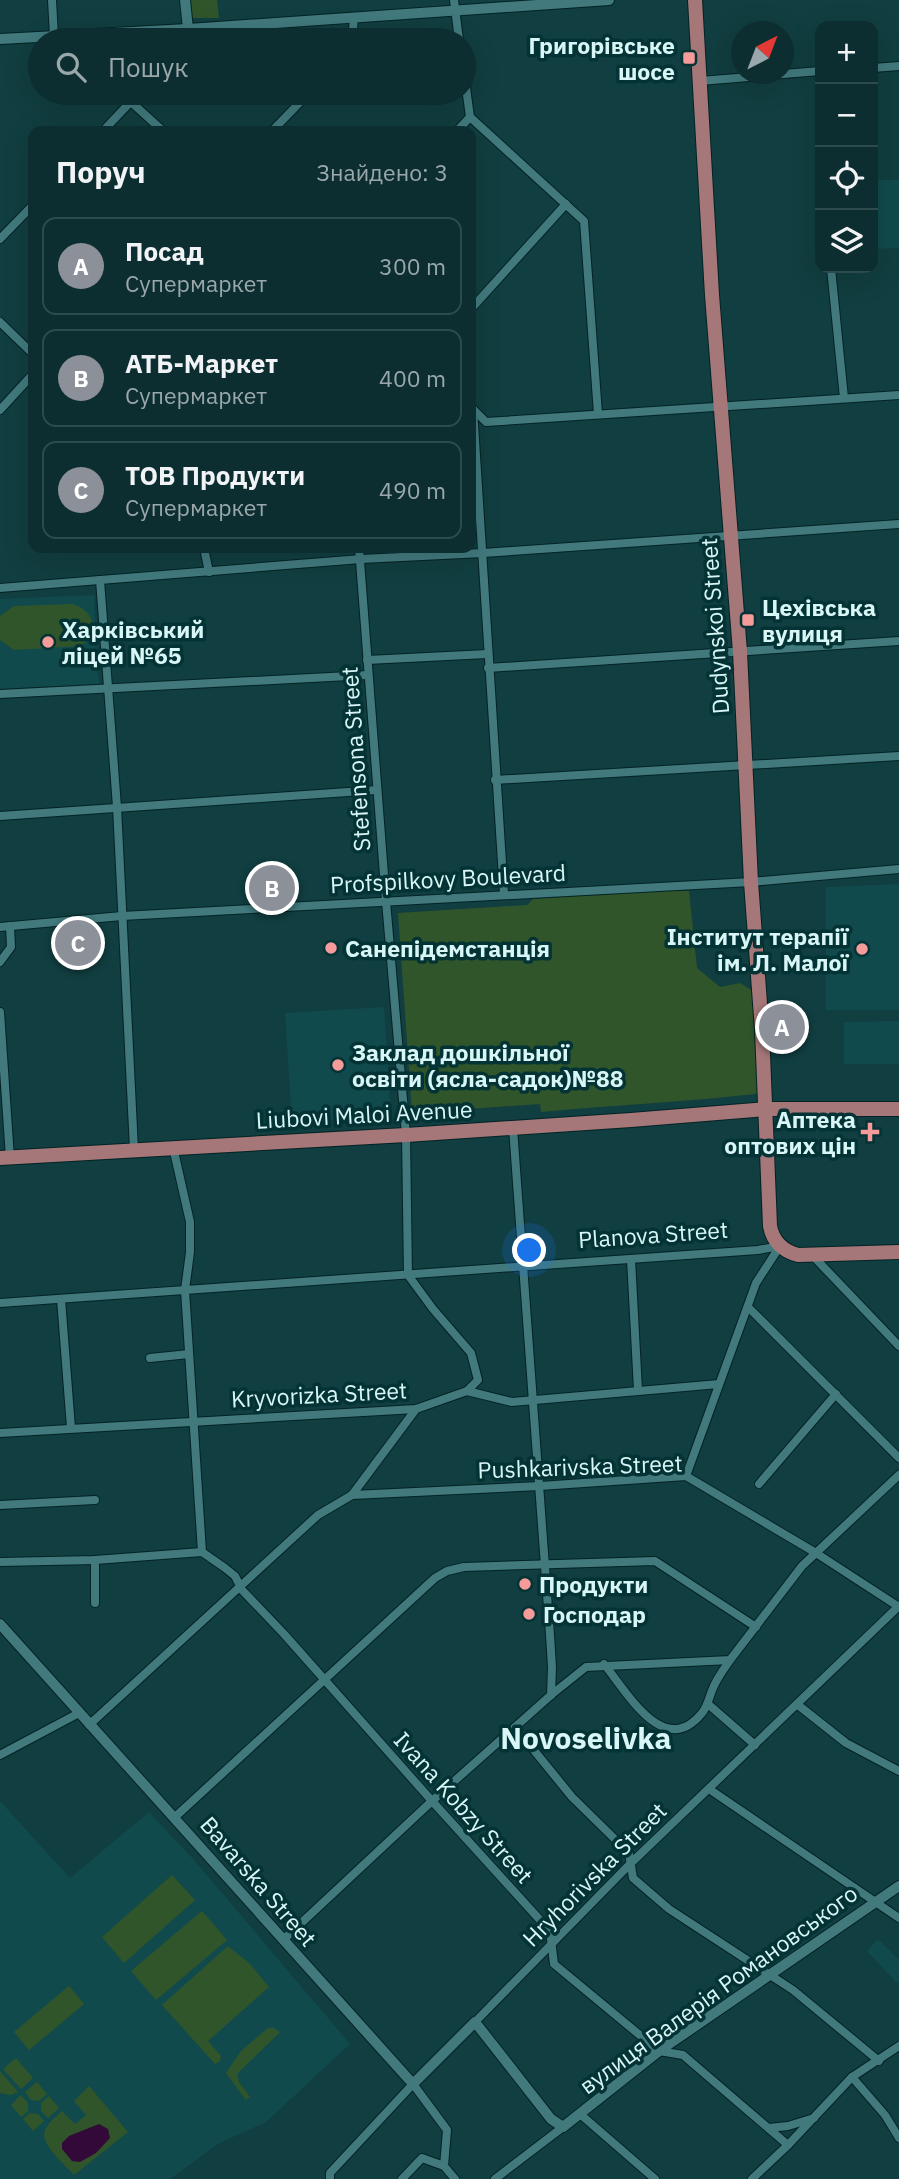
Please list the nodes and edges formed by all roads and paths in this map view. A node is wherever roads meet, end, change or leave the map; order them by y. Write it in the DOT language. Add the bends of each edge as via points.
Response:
graph roads {
  1 [pos="52,0"];
  2 [pos="185,0"];
  3 [pos="609,0"];
  4 [pos="695,0"];
  5 [pos="562,1"];
  6 [pos="454,5"];
  7 [pos="354,18"];
  8 [pos="54,28"];
  9 [pos="187,28"];
  10 [pos="256,28"];
  11 [pos="353,28"];
  12 [pos="457,28"];
  13 [pos="28,37"];
  14 [pos="0,39"];
  15 [pos="899,66"];
  16 [pos="878,68"];
  17 [pos="815,71"];
  18 [pos="700,81"];
  19 [pos="128,105"];
  20 [pos="134,105"];
  21 [pos="297,105"];
  22 [pos="468,105"];
  23 [pos="470,117"];
  24 [pos="108,126"];
  25 [pos="157,126"];
  26 [pos="277,126"];
  27 [pos="462,126"];
  28 [pos="566,204"];
  29 [pos="28,210"];
  30 [pos="0,239"];
  31 [pos="832,273"];
  32 [pos="476,303"];
  33 [pos="0,322"];
  34 [pos="28,349"];
  35 [pos="28,379"];
  36 [pos="899,395"];
  37 [pos="844,398"];
  38 [pos="720,407"];
  39 [pos="0,410"];
  40 [pos="476,412"];
  41 [pos="598,414"];
  42 [pos="476,461"];
  43 [pos="899,524"];
  44 [pos="731,535"];
  45 [pos="205,553"];
  46 [pos="359,553"];
  47 [pos="483,553"];
  48 [pos="360,559"];
  49 [pos="209,572"];
  50 [pos="100,580"];
  51 [pos="0,588"];
  52 [pos="899,641"];
  53 [pos="740,652"];
  54 [pos="487,654"];
  55 [pos="367,660"];
  56 [pos="488,668"];
  57 [pos="368,675"];
  58 [pos="108,689"];
  59 [pos="0,694"];
  60 [pos="899,756"];
  61 [pos="744,765"];
  62 [pos="495,780"];
  63 [pos="377,790"];
  64 [pos="117,807"];
  65 [pos="0,816"];
  66 [pos="899,869"];
  67 [pos="751,882"];
  68 [pos="504,894"];
  69 [pos="386,901"];
  70 [pos="122,915"];
  71 [pos="0,926"];
  72 [pos="10,926"];
  73 [pos="0,962"];
  74 [pos="0,1012"];
  75 [pos="766,1109"];
  76 [pos="899,1109"];
  77 [pos="513,1128"];
  78 [pos="406,1135"];
  79 [pos="173,1147"];
  80 [pos="134,1149"];
  81 [pos="5,1158"];
  82 [pos="780,1246"];
  83 [pos="899,1252"];
  84 [pos="813,1256"];
  85 [pos="631,1259"];
  86 [pos="523,1267"];
  87 [pos="408,1275"];
  88 [pos="185,1290"];
  89 [pos="61,1299"];
  90 [pos="0,1303"];
  91 [pos="748,1307"];
  92 [pos="899,1346"];
  93 [pos="189,1354"];
  94 [pos="150,1358"];
  95 [pos="719,1384"];
  96 [pos="638,1390"];
  97 [pos="467,1391"];
  98 [pos="835,1394"];
  99 [pos="533,1399"];
  100 [pos="416,1409"];
  101 [pos="192,1420"];
  102 [pos="71,1428"];
  103 [pos="0,1433"];
  104 [pos="899,1458"];
  105 [pos="899,1475"];
  106 [pos="686,1476"];
  107 [pos="759,1484"];
  108 [pos="540,1486"];
  109 [pos="352,1495"];
  110 [pos="95,1500"];
  111 [pos="0,1505"];
  112 [pos="202,1552"];
  113 [pos="816,1553"];
  114 [pos="95,1560"];
  115 [pos="0,1562"];
  116 [pos="545,1565"];
  117 [pos="240,1586"];
  118 [pos="95,1603"];
  119 [pos="898,1607"];
  120 [pos="0,1623"];
  121 [pos="756,1627"];
  122 [pos="730,1660"];
  123 [pos="604,1664"];
  124 [pos="324,1679"];
  125 [pos="551,1695"];
  126 [pos="708,1704"];
  127 [pos="798,1705"];
  128 [pos="79,1713"];
  129 [pos="89,1725"];
  130 [pos="515,1727"];
  131 [pos="755,1745"];
  132 [pos="0,1755"];
  133 [pos="899,1770"];
  134 [pos="709,1789"];
  135 [pos="432,1801"];
  136 [pos="175,1817"];
  137 [pos="630,1864"];
  138 [pos="899,1886"];
  139 [pos="876,1902"];
  140 [pos="899,1918"];
  141 [pos="283,1940"];
  142 [pos="552,1946"];
  143 [pos="770,1975"];
  144 [pos="475,2022"];
  145 [pos="899,2046"];
  146 [pos="659,2051"];
  147 [pos="879,2060"];
  148 [pos="852,2077"];
  149 [pos="413,2084"];
  150 [pos="580,2114"];
  151 [pos="814,2118"];
  152 [pos="563,2127"];
  153 [pos="769,2128"];
  154 [pos="899,2138"];
  155 [pos="788,2145"];
  156 [pos="444,2165"];
  157 [pos="330,2179"];
  158 [pos="402,2179"];
  159 [pos="455,2179"];
  160 [pos="495,2179"];
  161 [pos="655,2179"];
  162 [pos="752,2179"];
  1 -- 8 [label="street"];
  2 -- 9 [label="street"];
  3 -- 5 [label="street"];
  4 -- 18 [label="main road, Dudynskoi Street"];
  5 -- 6 [label="street"];
  6 -- 7 [label="street"];
  6 -- 12 [label="street"];
  7 -- 10 [label="street"];
  7 -- 11 [label="street"];
  13 -- 14 [label="street"];
  15 -- 16 [label="street"];
  17 -- 18 [label="street"];
  18 -- 38 [label="main road, Dudynskoi Street"];
  19 -- 24 [label="street"];
  20 -- 25 [label="street"];
  21 -- 26 [label="street"];
  22 -- 23 [label="street"];
  23 -- 27 [label="street"];
  23 -- 28 [label="street"];
  28 -- 32 [label="street"];
  28 -- 41 [label="street" via="584,221"];
  29 -- 30 [label="street"];
  31 -- 37 [label="street"];
  33 -- 34 [label="street"];
  35 -- 39 [label="street"];
  36 -- 37 [label="street"];
  37 -- 38 [label="street"];
  38 -- 41 [label="street"];
  38 -- 44 [label="main road, Dudynskoi Street"];
  40 -- 41 [label="street" via="486,422"];
  42 -- 47 [label="street"];
  43 -- 44 [label="street"];
  44 -- 47 [label="street"];
  44 -- 53 [label="main road, Dudynskoi Street"];
  45 -- 49 [label="street"];
  46 -- 48 [label="street, Stefensona Street"];
  47 -- 48 [label="street"];
  47 -- 54 [label="street"];
  48 -- 49 [label="street"];
  48 -- 55 [label="street, Stefensona Street"];
  49 -- 50 [label="street"];
  50 -- 51 [label="street"];
  50 -- 58 [label="street"];
  52 -- 53 [label="street"];
  53 -- 56 [label="street"];
  53 -- 61 [label="main road, Dudynskoi Street"];
  54 -- 55 [label="street"];
  54 -- 56 [label="street"];
  55 -- 57 [label="street, Stefensona Street"];
  56 -- 62 [label="street"];
  57 -- 58 [label="street"];
  57 -- 63 [label="street, Stefensona Street"];
  58 -- 59 [label="street"];
  58 -- 64 [label="street"];
  60 -- 61 [label="street"];
  61 -- 62 [label="street"];
  61 -- 67 [label="main road, Dudynskoi Street"];
  62 -- 68 [label="street"];
  63 -- 64 [label="street"];
  63 -- 69 [label="street, Stefensona Street"];
  64 -- 65 [label="street"];
  64 -- 70 [label="street"];
  66 -- 67 [label="street, Profspilkovy Boulevard"];
  67 -- 68 [label="street, Profspilkovy Boulevard"];
  67 -- 75 [label="main road, Dudynskoi Street"];
  68 -- 69 [label="street, Profspilkovy Boulevard"];
  69 -- 70 [label="street, Profspilkovy Boulevard"];
  69 -- 78 [label="street, Stefensona Street"];
  70 -- 72 [label="street, Profspilkovy Boulevard"];
  70 -- 80 [label="street"];
  71 -- 72 [label="street, Profspilkovy Boulevard"];
  72 -- 73 [label="street" via="11,947"];
  74 -- 81 [label="street"];
  75 -- 76 [label="main road, Liubovi Maloi Avenue"];
  75 -- 77 [label="main road, Liubovi Maloi Avenue"];
  75 -- 82 [label="main road, Dudynskoi Street" via="770,1226"];
  77 -- 78 [label="main road, Liubovi Maloi Avenue"];
  77 -- 86 [label="street"];
  78 -- 79 [label="main road, Liubovi Maloi Avenue"];
  78 -- 87 [label="street, Stefensona Street"];
  79 -- 80 [label="main road, Liubovi Maloi Avenue"];
  79 -- 88 [label="street" via="190,1222"];
  80 -- 81 [label="main road, Liubovi Maloi Avenue"];
  82 -- 84 [label="main road, Planova Street"];
  82 -- 85 [label="street, Planova Street"];
  82 -- 91 [label="street" via="756,1283"];
  83 -- 84 [label="main road, Planova Street"];
  84 -- 92 [label="street"];
  85 -- 86 [label="street, Planova Street"];
  85 -- 96 [label="street"];
  86 -- 87 [label="street, Planova Street"];
  86 -- 99 [label="street"];
  87 -- 88 [label="street, Planova Street"];
  87 -- 97 [label="street" via="471,1353 478,1380"];
  88 -- 89 [label="street, Planova Street"];
  88 -- 93 [label="street"];
  89 -- 90 [label="street, Planova Street"];
  89 -- 102 [label="street"];
  91 -- 95 [label="street"];
  91 -- 98 [label="street"];
  93 -- 94 [label="street"];
  93 -- 101 [label="street"];
  95 -- 96 [label="street"];
  95 -- 106 [label="street"];
  96 -- 99 [label="street"];
  97 -- 99 [label="street" via="512,1402"];
  97 -- 100 [label="street, Kryvorizka Street"];
  98 -- 104 [label="street"];
  98 -- 107 [label="street"];
  99 -- 108 [label="street"];
  100 -- 101 [label="street, Kryvorizka Street"];
  100 -- 109 [label="street"];
  101 -- 102 [label="street, Kryvorizka Street"];
  101 -- 112 [label="street"];
  102 -- 103 [label="street, Kryvorizka Street"];
  105 -- 113 [label="street"];
  106 -- 108 [label="street, Pushkarivska Street"];
  106 -- 113 [label="street, Pushkarivska Street"];
  108 -- 109 [label="street, Pushkarivska Street"];
  108 -- 116 [label="street"];
  109 -- 117 [label="street" via="318,1515"];
  110 -- 111 [label="street"];
  112 -- 114 [label="street"];
  112 -- 117 [label="street, Ivana Kobzy Street" via="235,1576"];
  113 -- 119 [label="street, Pushkarivska Street"];
  113 -- 121 [label="street"];
  114 -- 115 [label="street"];
  114 -- 118 [label="street"];
  116 -- 121 [label="street" via="655,1561"];
  116 -- 124 [label="street" via="447,1571"];
  116 -- 125 [label="street"];
  117 -- 124 [label="street, Ivana Kobzy Street"];
  117 -- 129 [label="street"];
  119 -- 127 [label="street, Hryhorivska Street"];
  120 -- 128 [label="street, Bavarska Street"];
  121 -- 122 [label="street"];
  122 -- 123 [label="street"];
  122 -- 126 [label="street"];
  123 -- 125 [label="street" via="586,1667"];
  123 -- 126 [label="street" via="663,1729 685,1728"];
  124 -- 135 [label="street, Ivana Kobzy Street"];
  124 -- 136 [label="street"];
  125 -- 130 [label="street"];
  126 -- 131 [label="street"];
  127 -- 131 [label="street, Hryhorivska Street"];
  127 -- 133 [label="street" via="846,1743"];
  128 -- 129 [label="street, Bavarska Street"];
  128 -- 132 [label="street"];
  129 -- 136 [label="street, Bavarska Street"];
  130 -- 135 [label="street"];
  130 -- 137 [label="street" via="572,1797 629,1853"];
  131 -- 134 [label="street, Hryhorivska Street"];
  134 -- 137 [label="street, Hryhorivska Street"];
  134 -- 139 [label="street"];
  135 -- 141 [label="street"];
  135 -- 142 [label="street, Ivana Kobzy Street" via="550,1931"];
  136 -- 141 [label="street, Bavarska Street"];
  137 -- 142 [label="street, Hryhorivska Street"];
  137 -- 143 [label="street" via="633,1878 669,1909"];
  138 -- 139 [label="street, вулиця Валерія Романовського"];
  139 -- 140 [label="street"];
  139 -- 143 [label="street, вулиця Валерія Романовського"];
  141 -- 149 [label="street, Bavarska Street"];
  142 -- 144 [label="street, Hryhorivska Street"];
  142 -- 146 [label="street, Ivana Kobzy Street" via="554,1964"];
  143 -- 146 [label="street, вулиця Валерія Романовського"];
  143 -- 147 [label="street"];
  144 -- 149 [label="street, Hryhorivska Street"];
  144 -- 152 [label="street" via="551,2119"];
  145 -- 147 [label="street"];
  146 -- 150 [label="street, вулиця Валерія Романовського"];
  146 -- 153 [label="street, Ivana Kobzy Street" via="683,2055"];
  147 -- 148 [label="street"];
  148 -- 151 [label="street"];
  148 -- 154 [label="street"];
  149 -- 156 [label="street, Bavarska Street" via="447,2130"];
  149 -- 157 [label="street, Hryhorivska Street" via="330,2173"];
  150 -- 152 [label="street, вулиця Валерія Романовського"];
  150 -- 161 [label="street"];
  151 -- 153 [label="street"];
  151 -- 155 [label="street"];
  152 -- 160 [label="street, вулиця Валерія Романовського"];
  153 -- 155 [label="street, Ivana Kobzy Street"];
  155 -- 162 [label="street"];
  156 -- 158 [label="street" via="422,2158"];
  156 -- 159 [label="street"];
}
